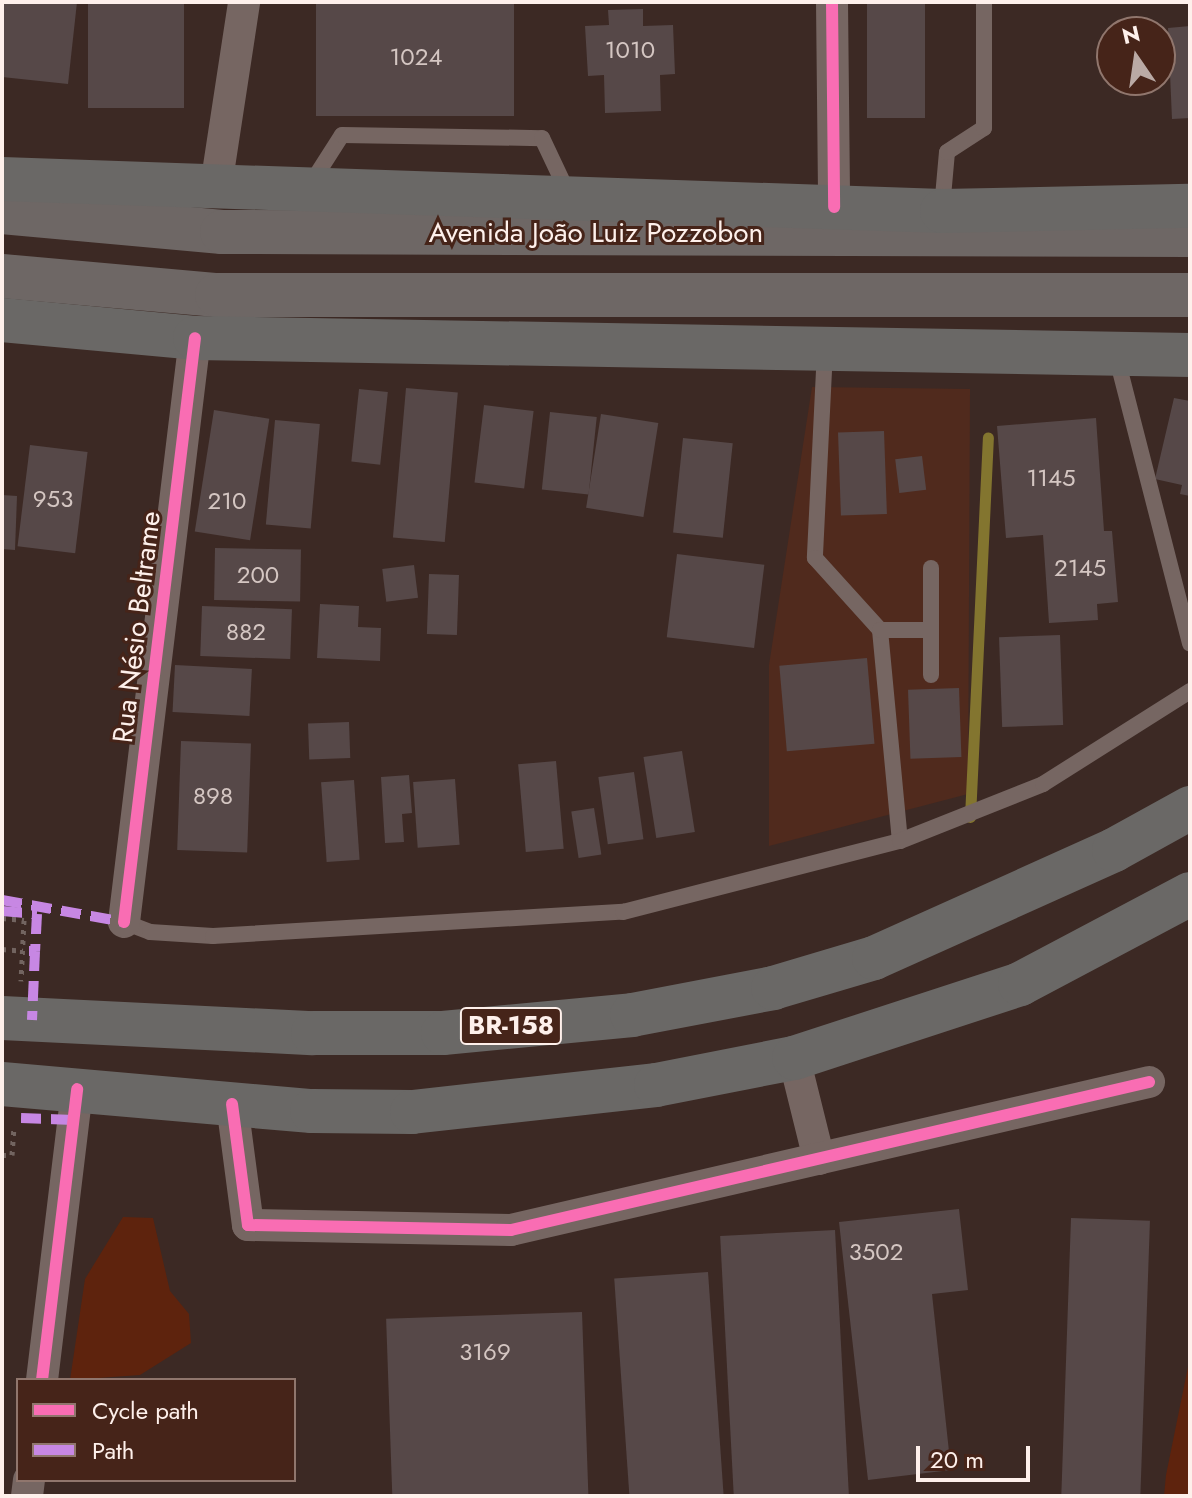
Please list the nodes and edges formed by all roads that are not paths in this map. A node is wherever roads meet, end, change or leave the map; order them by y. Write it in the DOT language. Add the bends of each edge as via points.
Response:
graph roads {
  1 [pos="244,2"];
  2 [pos="832,2"];
  3 [pos="984,2"];
  4 [pos="2,179"];
  5 [pos="216,186"];
  6 [pos="307,189"];
  7 [pos="570,198"];
  8 [pos="1190,206"];
  9 [pos="834,207"];
  10 [pos="942,211"];
  11 [pos="2,212"];
  12 [pos="1190,235"];
  13 [pos="2,276"];
  14 [pos="1190,295"];
  15 [pos="2,320"];
  16 [pos="195,338"];
  17 [pos="826,348"];
  18 [pos="1116,354"];
  19 [pos="1190,355"];
  20 [pos="931,568"];
  21 [pos="880,630"];
  22 [pos="931,630"];
  23 [pos="1190,644"];
  24 [pos="931,675"];
  25 [pos="1190,691"];
  26 [pos="1190,808"];
  27 [pos="900,841"];
  28 [pos="1190,894"];
  29 [pos="124,922"];
  30 [pos="2,1018"];
  31 [pos="794,1058"];
  32 [pos="1149,1082"];
  33 [pos="77,1089"];
  34 [pos="8,1100"];
  35 [pos="232,1104"];
  36 [pos="819,1159"];
  37 [pos="42,1378"];
  1 -- 5 [label="street"];
  2 -- 9 [label="street"];
  3 -- 10 [label="lane" via="984,128 947,152"];
  4 -- 5 [label="highway"];
  5 -- 6 [label="highway"];
  6 -- 7 [label="highway"];
  6 -- 7 [label="lane" via="342,135 542,138"];
  7 -- 9 [label="highway"];
  8 -- 10 [label="highway"];
  9 -- 10 [label="highway"];
  11 -- 12 [label="main road, Avenida João Luiz Pozzobon" via="222,232"];
  13 -- 14 [label="main road" via="217,295"];
  15 -- 16 [label="highway"];
  16 -- 17 [label="highway"];
  16 -- 29 [label="street, Rua Nésio Beltrame"];
  17 -- 18 [label="highway"];
  17 -- 21 [label="lane" via="815,558"];
  18 -- 19 [label="highway"];
  18 -- 23 [label="lane"];
  20 -- 22 [label="lane"];
  21 -- 22 [label="lane"];
  21 -- 27 [label="lane"];
  22 -- 24 [label="lane"];
  25 -- 27 [label="lane" via="1043,784"];
  26 -- 30 [label="highway, BR-158" via="1114,850 874,958 773,988 632,1015 428,1033 313,1033"];
  27 -- 29 [label="lane" via="623,912 213,936 150,932"];
  28 -- 31 [label="highway" via="1020,984"];
  31 -- 35 [label="highway" via="656,1085 427,1111"];
  31 -- 36 [label="street"];
  32 -- 36 [label="street"];
  33 -- 34 [label="highway"];
  33 -- 35 [label="highway"];
  33 -- 37 [label="street"];
  35 -- 36 [label="street" via="248,1225 511,1230"];
}
